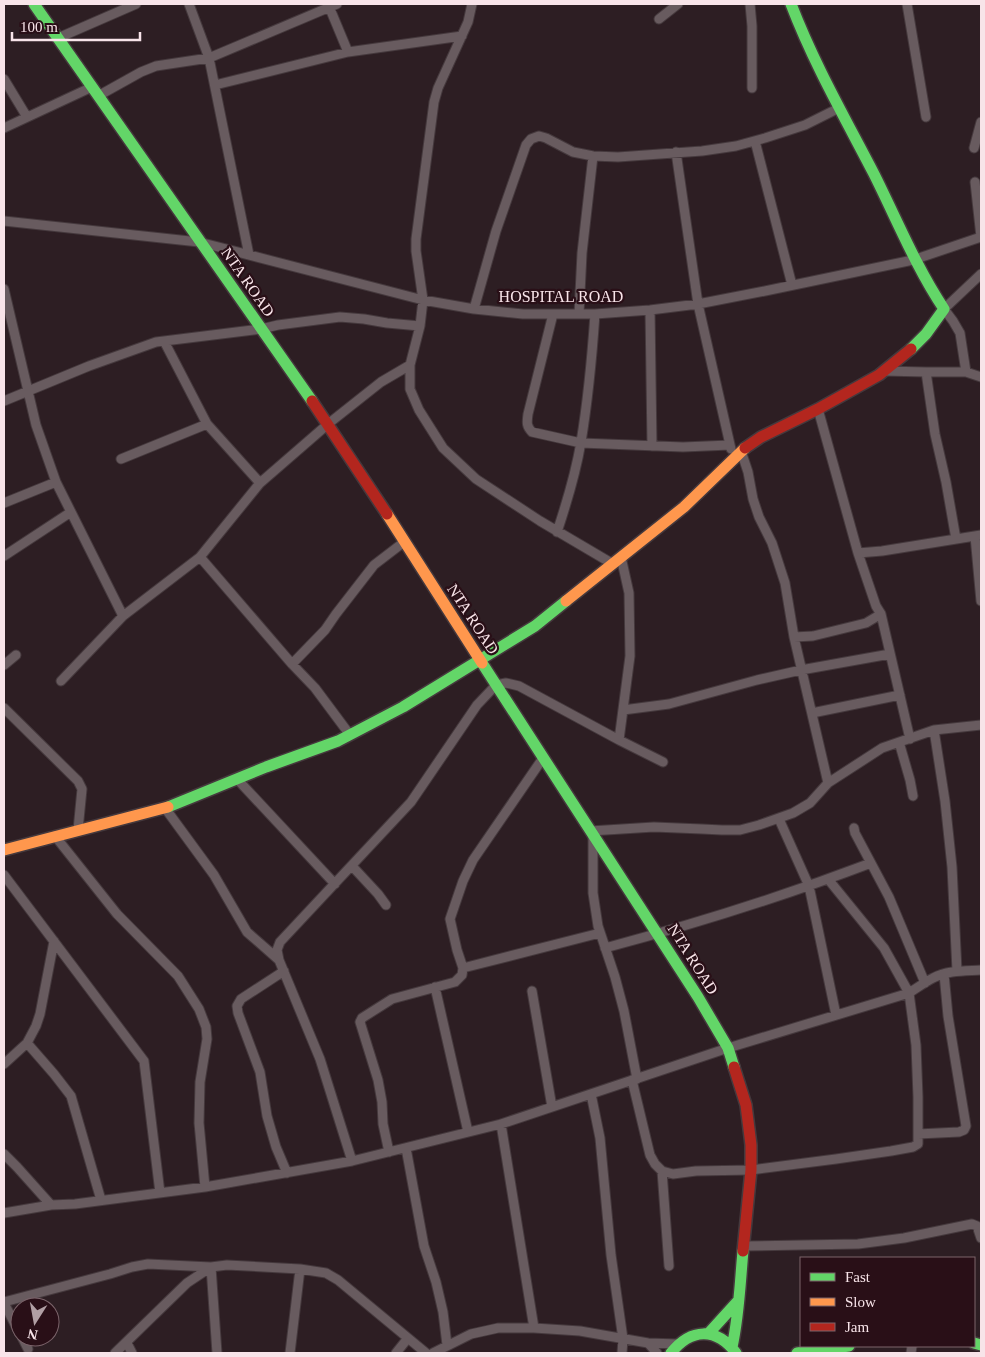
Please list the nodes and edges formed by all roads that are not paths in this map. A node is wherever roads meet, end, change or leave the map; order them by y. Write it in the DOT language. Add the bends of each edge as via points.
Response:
graph roads {
  1 [pos="34,4"];
  2 [pos="136,4"];
  3 [pos="189,4"];
  4 [pos="472,4"];
  5 [pos="678,4"];
  6 [pos="750,4"];
  7 [pos="792,4"];
  8 [pos="907,4"];
  9 [pos="332,5"];
  10 [pos="659,19"];
  11 [pos="462,36"];
  12 [pos="58,38"];
  13 [pos="348,52"];
  14 [pos="209,58"];
  15 [pos="4,79"];
  16 [pos="215,85"];
  17 [pos="752,88"];
  18 [pos="95,91"];
  19 [pos="839,108"];
  20 [pos="27,117"];
  21 [pos="926,118"];
  22 [pos="981,122"];
  23 [pos="4,128"];
  24 [pos="755,141"];
  25 [pos="974,148"];
  26 [pos="676,152"];
  27 [pos="593,156"];
  28 [pos="975,182"];
  29 [pos="4,222"];
  30 [pos="981,237"];
  31 [pos="200,242"];
  32 [pos="248,254"];
  33 [pos="914,260"];
  34 [pos="981,274"];
  35 [pos="792,286"];
  36 [pos="4,292"];
  37 [pos="424,300"];
  38 [pos="698,304"];
  39 [pos="474,309"];
  40 [pos="944,309"];
  41 [pos="650,310"];
  42 [pos="553,314"];
  43 [pos="579,314"];
  44 [pos="595,314"];
  45 [pos="420,326"];
  46 [pos="261,329"];
  47 [pos="164,341"];
  48 [pos="410,365"];
  49 [pos="884,371"];
  50 [pos="926,372"];
  51 [pos="966,372"];
  52 [pos="981,378"];
  53 [pos="27,391"];
  54 [pos="4,401"];
  55 [pos="818,409"];
  56 [pos="207,424"];
  57 [pos="328,424"];
  58 [pos="581,442"];
  59 [pos="730,445"];
  60 [pos="652,446"];
  61 [pos="737,454"];
  62 [pos="121,459"];
  63 [pos="56,482"];
  64 [pos="260,483"];
  65 [pos="4,504"];
  66 [pos="71,512"];
  67 [pos="557,532"];
  68 [pos="978,535"];
  69 [pos="956,539"];
  70 [pos="404,542"];
  71 [pos="858,553"];
  72 [pos="4,556"];
  73 [pos="200,557"];
  74 [pos="617,560"];
  75 [pos="981,595"];
  76 [pos="881,614"];
  77 [pos="123,616"];
  78 [pos="794,637"];
  79 [pos="890,654"];
  80 [pos="16,655"];
  81 [pos="479,660"];
  82 [pos="292,664"];
  83 [pos="4,665"];
  84 [pos="802,670"];
  85 [pos="61,681"];
  86 [pos="496,684"];
  87 [pos="900,695"];
  88 [pos="4,708"];
  89 [pos="623,710"];
  90 [pos="812,713"];
  91 [pos="981,725"];
  92 [pos="934,730"];
  93 [pos="350,734"];
  94 [pos="910,738"];
  95 [pos="619,740"];
  96 [pos="899,742"];
  97 [pos="543,758"];
  98 [pos="664,762"];
  99 [pos="238,779"];
  100 [pos="828,783"];
  101 [pos="913,796"];
  102 [pos="165,808"];
  103 [pos="779,819"];
  104 [pos="854,828"];
  105 [pos="78,830"];
  106 [pos="592,833"];
  107 [pos="54,836"];
  108 [pos="4,850"];
  109 [pos="871,863"];
  110 [pos="352,866"];
  111 [pos="4,875"];
  112 [pos="828,880"];
  113 [pos="335,884"];
  114 [pos="7,886"];
  115 [pos="809,886"];
  116 [pos="386,905"];
  117 [pos="600,933"];
  118 [pos="658,934"];
  119 [pos="54,941"];
  120 [pos="605,948"];
  121 [pos="279,960"];
  122 [pos="463,968"];
  123 [pos="981,970"];
  124 [pos="284,971"];
  125 [pos="957,971"];
  126 [pos="944,974"];
  127 [pos="925,983"];
  128 [pos="435,988"];
  129 [pos="532,991"];
  130 [pos="909,993"];
  131 [pos="836,1015"];
  132 [pos="27,1043"];
  133 [pos="728,1048"];
  134 [pos="4,1064"];
  135 [pos="634,1080"];
  136 [pos="591,1094"];
  137 [pos="552,1107"];
  138 [pos="501,1124"];
  139 [pos="468,1132"];
  140 [pos="918,1134"];
  141 [pos="406,1148"];
  142 [pos="388,1152"];
  143 [pos="4,1154"];
  144 [pos="352,1161"];
  145 [pos="751,1170"];
  146 [pos="662,1171"];
  147 [pos="286,1173"];
  148 [pos="204,1187"];
  149 [pos="160,1193"];
  150 [pos="101,1200"];
  151 [pos="51,1205"];
  152 [pos="4,1213"];
  153 [pos="981,1238"];
  154 [pos="745,1246"];
  155 [pos="669,1266"];
  156 [pos="211,1267"];
  157 [pos="300,1269"];
  158 [pos="738,1301"];
  159 [pos="4,1303"];
  160 [pos="10,1315"];
  161 [pos="534,1328"];
  162 [pos="708,1334"];
  163 [pos="408,1338"];
  164 [pos="623,1339"];
  165 [pos="127,1343"];
  166 [pos="648,1343"];
  167 [pos="448,1345"];
  168 [pos="842,1347"];
  169 [pos="675,1348"];
  170 [pos="734,1350"];
  171 [pos="115,1353"];
  172 [pos="132,1353"];
  173 [pos="217,1353"];
  174 [pos="290,1353"];
  175 [pos="396,1353"];
  176 [pos="426,1353"];
  177 [pos="433,1353"];
  178 [pos="622,1353"];
  179 [pos="658,1353"];
  180 [pos="797,1353"];
  1 -- 12 [label="street, NTA ROAD"];
  2 -- 12 [label="street"];
  3 -- 14 [label="street"];
  4 -- 11 [label="street"];
  5 -- 10 [label="street"];
  6 -- 17 [label="street"];
  7 -- 19 [label="street" via="818,68"];
  8 -- 21 [label="street"];
  9 -- 13 [label="street"];
  9 -- 14 [label="street"];
  11 -- 13 [label="street"];
  11 -- 37 [label="street" via="434,102 416,239"];
  12 -- 18 [label="street, NTA ROAD"];
  13 -- 16 [label="street"];
  14 -- 16 [label="street"];
  14 -- 18 [label="street" via="156,66"];
  15 -- 20 [label="street"];
  16 -- 32 [label="street"];
  18 -- 20 [label="street"];
  18 -- 31 [label="street, NTA ROAD"];
  19 -- 24 [label="street" via="804,125"];
  19 -- 33 [label="street"];
  20 -- 23 [label="street"];
  22 -- 25 [label="street"];
  24 -- 26 [label="street" via="702,151"];
  24 -- 35 [label="street"];
  26 -- 27 [label="street"];
  26 -- 38 [label="street"];
  27 -- 39 [label="street" via="573,152 539,136 526,145 496,231"];
  27 -- 43 [label="street"];
  28 -- 30 [label="street"];
  29 -- 31 [label="street, HOSPITAL ROAD"];
  30 -- 33 [label="street, HOSPITAL ROAD"];
  31 -- 32 [label="street, HOSPITAL ROAD"];
  31 -- 46 [label="street, NTA ROAD"];
  32 -- 37 [label="street, HOSPITAL ROAD"];
  33 -- 35 [label="street, HOSPITAL ROAD"];
  33 -- 40 [label="street"];
  34 -- 40 [label="street"];
  35 -- 38 [label="street, HOSPITAL ROAD"];
  36 -- 53 [label="street"];
  37 -- 39 [label="street, HOSPITAL ROAD"];
  37 -- 45 [label="street"];
  38 -- 41 [label="street, HOSPITAL ROAD"];
  38 -- 59 [label="street"];
  39 -- 42 [label="street, HOSPITAL ROAD"];
  40 -- 49 [label="street" via="918,343"];
  40 -- 51 [label="street" via="960,333"];
  41 -- 44 [label="street, HOSPITAL ROAD"];
  41 -- 60 [label="street"];
  42 -- 43 [label="street, HOSPITAL ROAD"];
  42 -- 58 [label="street" via="528,427 532,432"];
  43 -- 44 [label="street, HOSPITAL ROAD"];
  44 -- 58 [label="street"];
  45 -- 46 [label="street" via="340,317"];
  45 -- 48 [label="street"];
  46 -- 47 [label="street"];
  46 -- 57 [label="street, NTA ROAD"];
  47 -- 53 [label="street"];
  47 -- 56 [label="street"];
  48 -- 57 [label="street" via="382,382"];
  48 -- 67 [label="street" via="410,389 443,448 476,479"];
  49 -- 50 [label="street"];
  49 -- 55 [label="street"];
  50 -- 51 [label="street"];
  50 -- 69 [label="street"];
  51 -- 52 [label="street"];
  53 -- 54 [label="street"];
  53 -- 63 [label="street"];
  55 -- 61 [label="street" via="761,437"];
  55 -- 71 [label="street"];
  56 -- 62 [label="street"];
  56 -- 64 [label="street"];
  57 -- 64 [label="street"];
  57 -- 70 [label="street, NTA ROAD"];
  58 -- 60 [label="street"];
  58 -- 67 [label="street"];
  59 -- 60 [label="street"];
  59 -- 61 [label="street"];
  61 -- 74 [label="street" via="684,507"];
  61 -- 78 [label="street" via="748,472 759,517 772,543 785,583"];
  63 -- 65 [label="street"];
  63 -- 66 [label="street"];
  64 -- 73 [label="street"];
  66 -- 72 [label="street"];
  66 -- 77 [label="street"];
  67 -- 74 [label="street"];
  68 -- 69 [label="street"];
  68 -- 75 [label="street"];
  69 -- 71 [label="street"];
  70 -- 81 [label="street, NTA ROAD"];
  70 -- 82 [label="street" via="374,565 325,630"];
  71 -- 76 [label="street"];
  73 -- 77 [label="street"];
  73 -- 82 [label="street"];
  74 -- 81 [label="street" via="535,626"];
  74 -- 89 [label="street" via="629,593 630,656"];
  76 -- 78 [label="street" via="866,623 813,636"];
  76 -- 79 [label="street"];
  77 -- 85 [label="street"];
  78 -- 84 [label="street"];
  79 -- 84 [label="street"];
  79 -- 87 [label="street"];
  80 -- 83 [label="street"];
  81 -- 86 [label="street, NTA ROAD"];
  81 -- 93 [label="street" via="403,707"];
  82 -- 93 [label="street"];
  84 -- 89 [label="street" via="669,704"];
  84 -- 90 [label="street"];
  86 -- 95 [label="street" via="519,686"];
  86 -- 97 [label="street, NTA ROAD"];
  86 -- 110 [label="street" via="477,705 411,802"];
  87 -- 90 [label="street"];
  87 -- 94 [label="street"];
  88 -- 105 [label="street" via="78,781 82,789"];
  89 -- 95 [label="street"];
  90 -- 100 [label="street"];
  91 -- 92 [label="street"];
  92 -- 94 [label="street"];
  92 -- 125 [label="street" via="951,858"];
  93 -- 99 [label="street"];
  94 -- 96 [label="street"];
  95 -- 98 [label="street"];
  96 -- 100 [label="street" via="882,748"];
  96 -- 101 [label="street"];
  97 -- 106 [label="street, NTA ROAD"];
  97 -- 122 [label="street" via="473,860 463,880 450,919"];
  99 -- 102 [label="street"];
  99 -- 113 [label="street"];
  100 -- 103 [label="street" via="810,803"];
  102 -- 105 [label="street"];
  102 -- 121 [label="street" via="214,875 247,932"];
  103 -- 106 [label="street" via="740,830 654,827"];
  103 -- 115 [label="street"];
  104 -- 109 [label="street"];
  105 -- 107 [label="street"];
  106 -- 117 [label="street" via="593,893"];
  106 -- 118 [label="street, NTA ROAD"];
  107 -- 108 [label="street"];
  107 -- 148 [label="street" via="117,914 178,976 206,1027 199,1123"];
  109 -- 112 [label="street"];
  109 -- 127 [label="street"];
  110 -- 113 [label="street"];
  110 -- 116 [label="street"];
  111 -- 114 [label="street"];
  112 -- 115 [label="street"];
  112 -- 130 [label="street" via="884,948"];
  113 -- 121 [label="street" via="280,942 277,950"];
  114 -- 119 [label="street"];
  115 -- 118 [label="street"];
  115 -- 131 [label="street"];
  117 -- 120 [label="street"];
  117 -- 122 [label="street"];
  118 -- 120 [label="street"];
  118 -- 133 [label="street, NTA ROAD"];
  119 -- 132 [label="street" via="40,1014"];
  119 -- 149 [label="street" via="144,1061"];
  120 -- 135 [label="street" via="624,1011"];
  121 -- 124 [label="street"];
  122 -- 128 [label="street" via="462,975 455,982"];
  123 -- 125 [label="street"];
  124 -- 144 [label="street" via="320,1059"];
  124 -- 147 [label="street" via="241,999 237,1006 260,1072 267,1116"];
  125 -- 126 [label="street"];
  126 -- 127 [label="street"];
  126 -- 140 [label="street" via="966,1126 959,1132"];
  127 -- 130 [label="street"];
  128 -- 139 [label="street"];
  128 -- 142 [label="street" via="392,999 366,1014 360,1022 378,1080"];
  129 -- 137 [label="street"];
  130 -- 131 [label="street"];
  130 -- 140 [label="street" via="916,1045"];
  131 -- 133 [label="street"];
  132 -- 134 [label="street"];
  132 -- 150 [label="street" via="71,1096"];
  133 -- 135 [label="street"];
  133 -- 145 [label="street, NTA ROAD" via="746,1105"];
  135 -- 136 [label="street"];
  135 -- 146 [label="street" via="650,1155"];
  136 -- 137 [label="street"];
  136 -- 164 [label="street" via="600,1138"];
  137 -- 138 [label="street"];
  138 -- 139 [label="street"];
  138 -- 161 [label="street"];
  139 -- 141 [label="street"];
  140 -- 145 [label="street" via="918,1144 913,1147"];
  141 -- 142 [label="street"];
  141 -- 167 [label="street" via="424,1246 436,1282"];
  142 -- 144 [label="street"];
  143 -- 151 [label="street"];
  144 -- 147 [label="street"];
  145 -- 146 [label="street" via="673,1174"];
  145 -- 154 [label="street, NTA ROAD"];
  146 -- 155 [label="street"];
  147 -- 148 [label="street"];
  148 -- 149 [label="street"];
  149 -- 150 [label="street"];
  150 -- 151 [label="street"];
  151 -- 152 [label="street"];
  153 -- 154 [label="street" via="977,1226 972,1224 858,1244"];
  154 -- 158 [label="street, NTA ROAD"];
  156 -- 157 [label="street"];
  156 -- 159 [label="street" via="148,1264"];
  156 -- 165 [label="street" via="187,1283"];
  156 -- 173 [label="street"];
  157 -- 163 [label="street" via="326,1273 338,1280"];
  157 -- 174 [label="street"];
  158 -- 162 [label="street"];
  158 -- 170 [label="street, NTA ROAD"];
  159 -- 160 [label="street"];
  161 -- 164 [label="street" via="580,1331"];
  161 -- 167 [label="street" via="498,1328 471,1334"];
  162 -- 169 [label="street" via="692,1335"];
  162 -- 170 [label="street" via="717,1336"];
  163 -- 175 [label="street"];
  163 -- 176 [label="street"];
  164 -- 166 [label="street"];
  164 -- 178 [label="street"];
  165 -- 171 [label="street"];
  165 -- 172 [label="street"];
  166 -- 169 [label="street"];
  166 -- 179 [label="street"];
  167 -- 177 [label="street"];
  168 -- 180 [label="street"];
}
